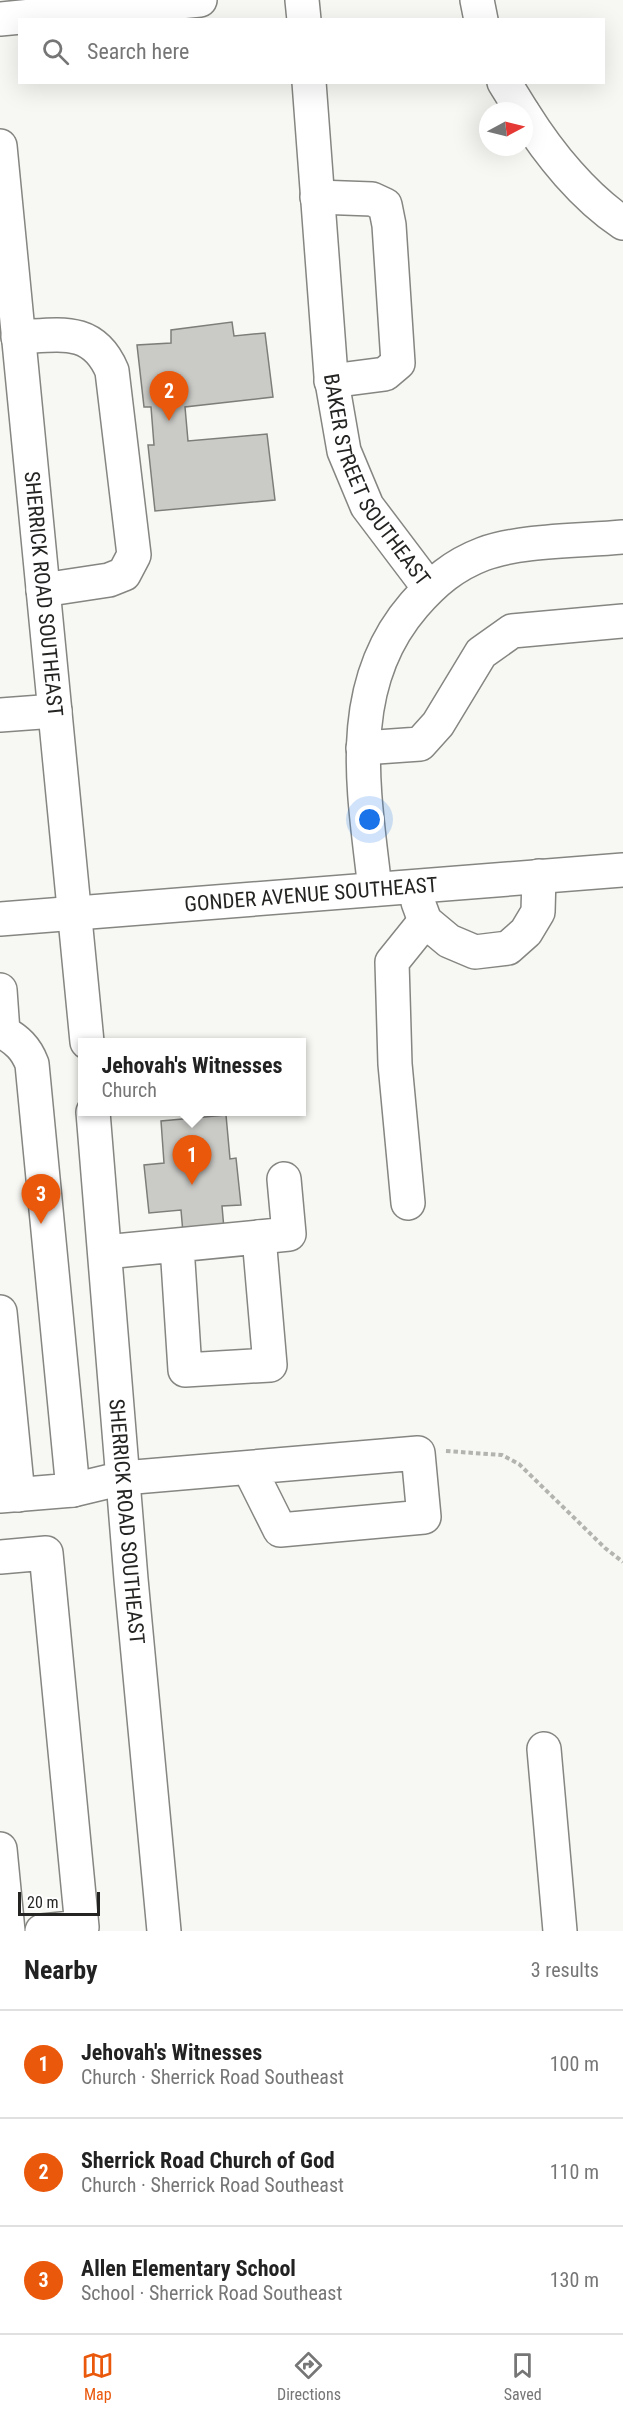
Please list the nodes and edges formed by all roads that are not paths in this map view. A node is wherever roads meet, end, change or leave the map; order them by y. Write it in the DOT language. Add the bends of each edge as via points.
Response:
graph roads {
  1 [pos="200,0"];
  2 [pos="302,0"];
  3 [pos="477,0"];
  4 [pos="304,18"];
  5 [pos="481,18"];
  6 [pos="0,19"];
  7 [pos="309,84"];
  8 [pos="505,84"];
  9 [pos="516,102"];
  10 [pos="533,126"];
  11 [pos="0,146"];
  12 [pos="317,198"];
  13 [pos="623,223"];
  14 [pos="18,337"];
  15 [pos="332,381"];
  16 [pos="13,410"];
  17 [pos="623,537"];
  18 [pos="429,588"];
  19 [pos="44,590"];
  20 [pos="623,621"];
  21 [pos="55,711"];
  22 [pos="0,715"];
  23 [pos="363,748"];
  24 [pos="623,870"];
  25 [pos="539,876"];
  26 [pos="412,886"];
  27 [pos="375,889"];
  28 [pos="75,912"];
  29 [pos="0,919"];
  30 [pos="425,921"];
  31 [pos="0,990"];
  32 [pos="1,1033"];
  33 [pos="87,1038"];
  34 [pos="93,1116"];
  35 [pos="284,1179"];
  36 [pos="408,1203"];
  37 [pos="259,1238"];
  38 [pos="177,1246"];
  39 [pos="105,1252"];
  40 [pos="0,1312"];
  41 [pos="249,1468"];
  42 [pos="123,1478"];
  43 [pos="73,1490"];
  44 [pos="9,1495"];
  45 [pos="0,1557"];
  46 [pos="544,1749"];
  47 [pos="0,1849"];
  48 [pos="8,1931"];
  49 [pos="42,1931"];
  50 [pos="164,1931"];
  51 [pos="560,1931"];
  1 -- 6 [label="street"];
  2 -- 4 [label="street"];
  3 -- 5 [label="street"];
  7 -- 12 [label="street, BAKER STREET SOUTHEAST"];
  8 -- 9 [label="street"];
  10 -- 13 [label="street" via="566,170 607,213"];
  11 -- 14 [label="street, SHERRICK ROAD SOUTHEAST"];
  12 -- 15 [label="street, BAKER STREET SOUTHEAST"];
  12 -- 15 [label="street" via="372,199 385,205 389,225 398,363 385,374"];
  14 -- 16 [label="street, SHERRICK ROAD SOUTHEAST"];
  14 -- 19 [label="street" via="73,335 93,343 106,357 112,371 134,555 123,574 109,580"];
  15 -- 18 [label="street, BAKER STREET SOUTHEAST" via="344,451 354,481 378,522"];
  16 -- 19 [label="street, SHERRICK ROAD SOUTHEAST"];
  17 -- 18 [label="street" via="484,554 458,565"];
  18 -- 23 [label="street, BAKER STREET SOUTHEAST" via="402,619 374,674 364,717"];
  19 -- 21 [label="street, SHERRICK ROAD SOUTHEAST"];
  20 -- 23 [label="street" via="512,631 481,653 438,724 420,744"];
  21 -- 22 [label="street"];
  21 -- 28 [label="street, SHERRICK ROAD SOUTHEAST"];
  23 -- 27 [label="street, BAKER STREET SOUTHEAST"];
  24 -- 25 [label="street, GONDER AVENUE SOUTHEAST"];
  25 -- 26 [label="street, GONDER AVENUE SOUTHEAST"];
  25 -- 30 [label="street" via="538,912 526,932 508,948 475,952 449,941"];
  26 -- 27 [label="street, GONDER AVENUE SOUTHEAST"];
  26 -- 30 [label="street"];
  27 -- 28 [label="street, GONDER AVENUE SOUTHEAST"];
  28 -- 29 [label="street, GONDER AVENUE SOUTHEAST"];
  28 -- 33 [label="street, SHERRICK ROAD SOUTHEAST"];
  30 -- 36 [label="street" via="392,962 395,1064"];
  31 -- 32 [label="street"];
  32 -- 43 [label="street" via="20,1045 32,1064"];
  34 -- 39 [label="street, SHERRICK ROAD SOUTHEAST"];
  35 -- 37 [label="street" via="289,1234"];
  37 -- 38 [label="street"];
  37 -- 38 [label="street" via="270,1365 185,1371"];
  38 -- 39 [label="street"];
  39 -- 42 [label="street, SHERRICK ROAD SOUTHEAST"];
  40 -- 44 [label="street"];
  41 -- 41 [label="street" via="280,1530 424,1516 418,1453"];
  41 -- 42 [label="street"];
  42 -- 43 [label="street"];
  42 -- 50 [label="street, SHERRICK ROAD SOUTHEAST"];
  43 -- 44 [label="street"];
  45 -- 49 [label="street" via="46,1553 82,1927"];
  46 -- 51 [label="street"];
  47 -- 48 [label="street"];
}
